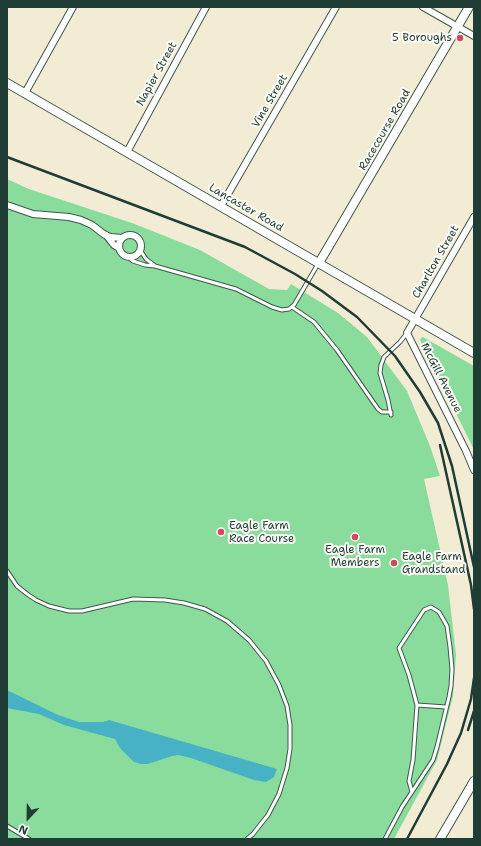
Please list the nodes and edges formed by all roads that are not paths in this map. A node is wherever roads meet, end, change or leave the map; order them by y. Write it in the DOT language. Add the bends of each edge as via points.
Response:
graph roads {
  1 [pos="73,7"];
  2 [pos="206,7"];
  3 [pos="336,7"];
  4 [pos="422,7"];
  5 [pos="469,7"];
  6 [pos="457,27"];
  7 [pos="474,36"];
  8 [pos="7,83"];
  9 [pos="25,93"];
  10 [pos="127,152"];
  11 [pos="7,205"];
  12 [pos="221,206"];
  13 [pos="474,217"];
  14 [pos="105,235"];
  15 [pos="122,238"];
  16 [pos="119,248"];
  17 [pos="140,250"];
  18 [pos="128,257"];
  19 [pos="319,262"];
  20 [pos="155,266"];
  21 [pos="292,307"];
  22 [pos="415,318"];
  23 [pos="407,333"];
  24 [pos="474,353"];
  25 [pos="474,470"];
  26 [pos="7,571"];
  27 [pos="416,705"];
  28 [pos="446,707"];
  29 [pos="474,781"];
  30 [pos="412,792"];
  31 [pos="7,826"];
  32 [pos="29,839"];
  33 [pos="247,839"];
  34 [pos="385,839"];
  35 [pos="440,839"];
  1 -- 9 [label="street"];
  2 -- 10 [label="street, Napier Street"];
  3 -- 12 [label="street, Vine Street"];
  4 -- 6 [label="street"];
  5 -- 6 [label="main road, Racecourse Road"];
  6 -- 7 [label="street"];
  6 -- 19 [label="main road, Racecourse Road"];
  8 -- 9 [label="main road, Lancaster Road"];
  9 -- 10 [label="main road, Lancaster Road"];
  10 -- 12 [label="main road, Lancaster Road"];
  11 -- 14 [label="street" via="33,214 81,220"];
  12 -- 19 [label="main road, Lancaster Road"];
  13 -- 22 [label="street, Charlton Street"];
  14 -- 15 [label="street"];
  14 -- 16 [label="street"];
  15 -- 16 [label="street"];
  15 -- 17 [label="street" via="128,235 136,236 140,242"];
  16 -- 18 [label="street" via="122,254"];
  17 -- 18 [label="street" via="136,256"];
  17 -- 20 [label="lane"];
  18 -- 20 [label="lane"];
  19 -- 21 [label="lane"];
  19 -- 22 [label="main road, Lancaster Road"];
  20 -- 21 [label="lane" via="236,289 279,310"];
  21 -- 23 [label="lane" via="314,322 382,412 391,414 381,378 381,365 384,357"];
  22 -- 23 [label="street"];
  22 -- 24 [label="main road, Lancaster Road"];
  23 -- 25 [label="street, McGill Avenue"];
  26 -- 33 [label="lane" via="17,586 27,594 58,608 82,611 133,599 184,603 205,609 227,621 249,640 266,661 287,706 290,749 279,794 268,815"];
  27 -- 28 [label="lane"];
  27 -- 28 [label="lane" via="399,648 424,610 431,607 439,612 447,626 451,686"];
  27 -- 30 [label="lane" via="413,760 408,780"];
  28 -- 30 [label="lane" via="433,760"];
  29 -- 35 [label="main road"];
  30 -- 34 [label="lane"];
  31 -- 32 [label="lane"];
}
